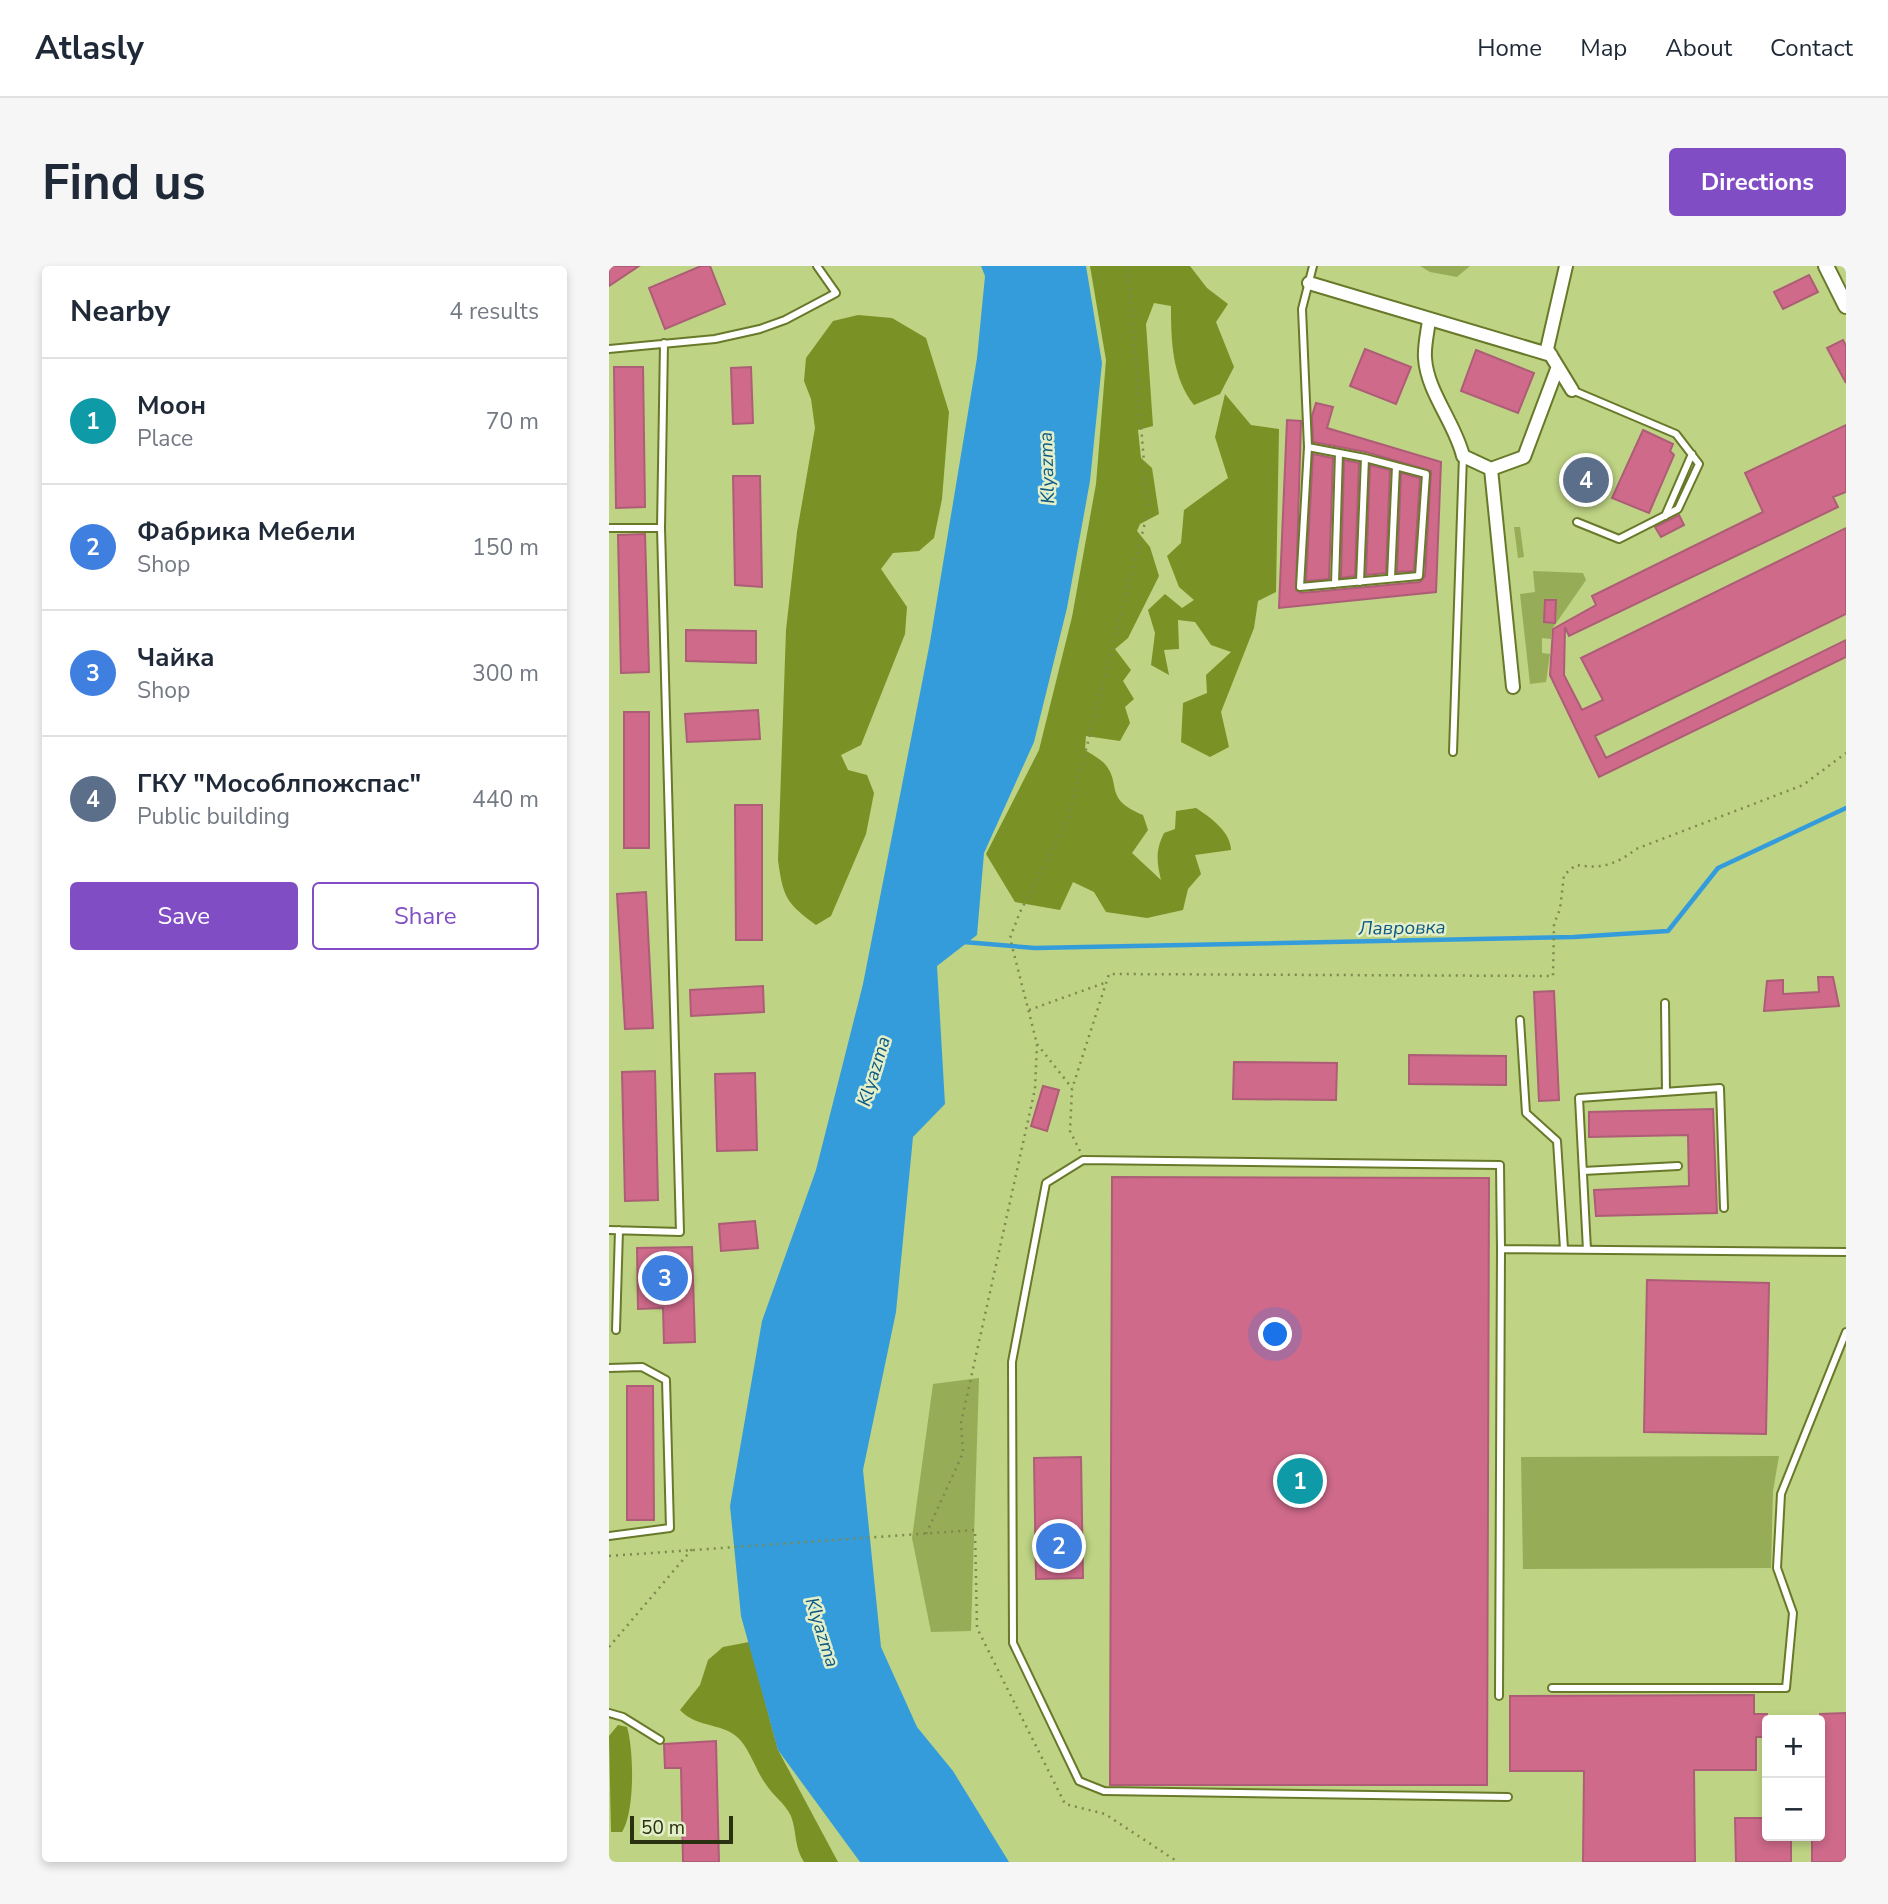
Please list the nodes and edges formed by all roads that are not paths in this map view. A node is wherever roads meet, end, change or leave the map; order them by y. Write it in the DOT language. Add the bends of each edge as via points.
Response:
graph roads {
  1 [pos="817,266"];
  2 [pos="1313,266"];
  3 [pos="1566,266"];
  4 [pos="1826,266"];
  5 [pos="1309,283"];
  6 [pos="1846,306"];
  7 [pos="1429,319"];
  8 [pos="664,344"];
  9 [pos="609,349"];
  10 [pos="1551,355"];
  11 [pos="1557,369"];
  12 [pos="1572,390"];
  13 [pos="1308,447"];
  14 [pos="1339,453"];
  15 [pos="1463,456"];
  16 [pos="1365,458"];
  17 [pos="1396,466"];
  18 [pos="1490,469"];
  19 [pos="1577,522"];
  20 [pos="609,528"];
  21 [pos="661,528"];
  22 [pos="1391,578"];
  23 [pos="1360,582"];
  24 [pos="1335,584"];
  25 [pos="1513,687"];
  26 [pos="1453,752"];
  27 [pos="1665,1003"];
  28 [pos="1520,1020"];
  29 [pos="1666,1092"];
  30 [pos="1678,1166"];
  31 [pos="1583,1171"];
  32 [pos="1724,1208"];
  33 [pos="609,1230"];
  34 [pos="619,1230"];
  35 [pos="1501,1249"];
  36 [pos="1564,1249"];
  37 [pos="1587,1250"];
  38 [pos="1846,1252"];
  39 [pos="616,1330"];
  40 [pos="1846,1332"];
  41 [pos="609,1368"];
  42 [pos="609,1535"];
  43 [pos="1552,1688"];
  44 [pos="1499,1696"];
  45 [pos="609,1713"];
  46 [pos="660,1740"];
  47 [pos="1508,1797"];
  1 -- 8 [label="lane" via="836,292 785,320 715,339"];
  2 -- 5 [label="lane"];
  3 -- 10 [label="street" via="1547,349"];
  4 -- 6 [label="street"];
  5 -- 7 [label="street"];
  5 -- 13 [label="lane" via="1302,309"];
  7 -- 10 [label="street"];
  7 -- 15 [label="street" via="1425,359"];
  8 -- 9 [label="lane"];
  8 -- 21 [label="lane"];
  10 -- 11 [label="street"];
  11 -- 12 [label="street"];
  11 -- 18 [label="street" via="1524,457"];
  12 -- 19 [label="lane" via="1676,434 1692,454 1665,516 1619,539"];
  13 -- 14 [label="lane"];
  13 -- 24 [label="lane" via="1300,587"];
  14 -- 16 [label="lane"];
  14 -- 24 [label="lane"];
  15 -- 18 [label="street"];
  15 -- 26 [label="lane"];
  16 -- 17 [label="lane"];
  16 -- 23 [label="lane"];
  17 -- 22 [label="lane"];
  17 -- 22 [label="lane" via="1426,474 1419,576"];
  18 -- 25 [label="street"];
  20 -- 21 [label="lane"];
  21 -- 34 [label="lane" via="680,1232"];
  22 -- 23 [label="lane"];
  23 -- 24 [label="lane"];
  27 -- 29 [label="lane"];
  28 -- 36 [label="lane" via="1526,1114 1557,1141"];
  29 -- 31 [label="lane" via="1579,1098"];
  29 -- 32 [label="lane" via="1720,1088"];
  30 -- 31 [label="lane"];
  31 -- 37 [label="lane"];
  33 -- 34 [label="lane"];
  34 -- 39 [label="lane"];
  35 -- 36 [label="lane"];
  35 -- 44 [label="lane"];
  35 -- 47 [label="lane" via="1500,1165 1083,1160 1046,1183 1012,1362 1013,1643 1079,1781 1104,1791"];
  36 -- 37 [label="lane"];
  37 -- 38 [label="lane"];
  40 -- 43 [label="lane" via="1781,1494 1777,1568 1793,1613 1786,1688"];
  41 -- 42 [label="lane" via="642,1367 666,1380 670,1528"];
  45 -- 46 [label="lane"];
}
